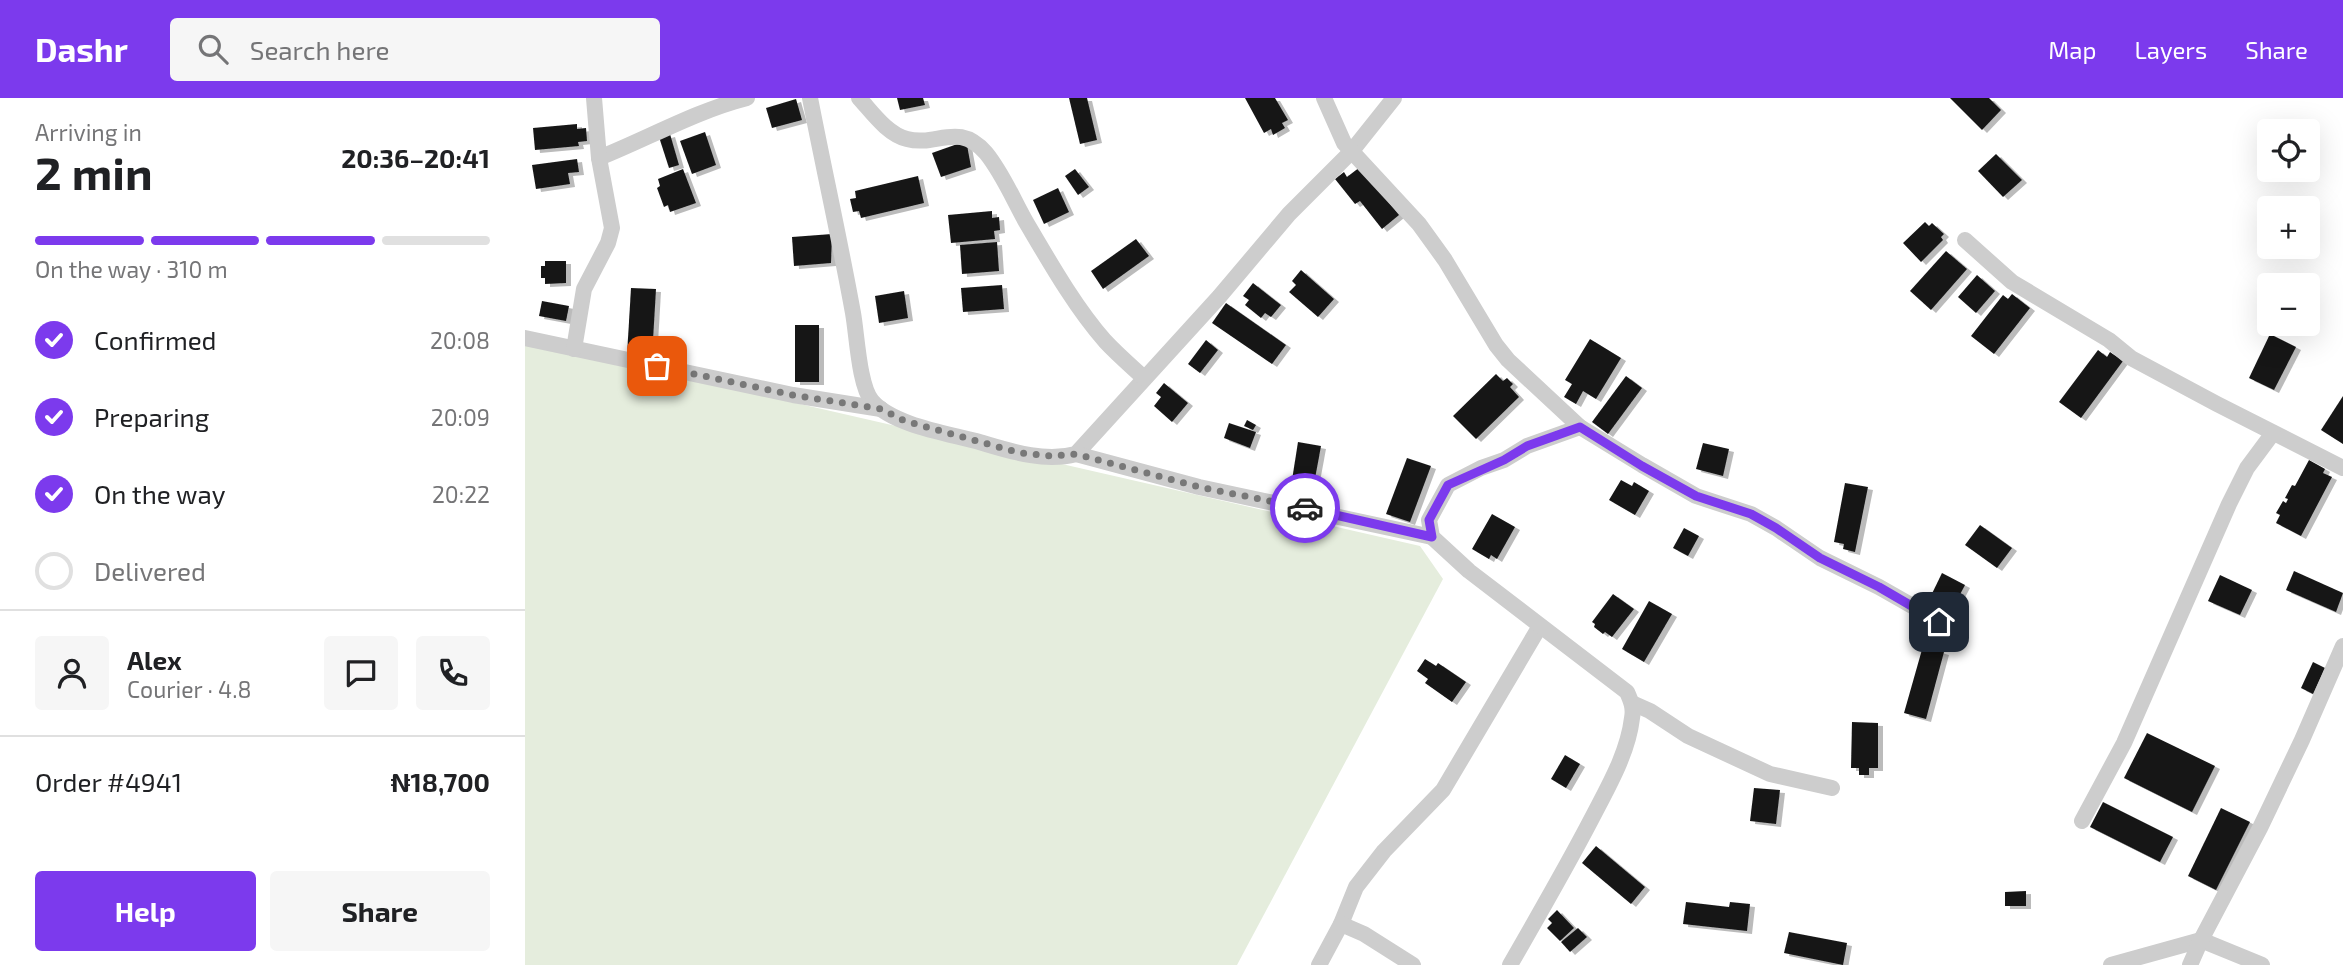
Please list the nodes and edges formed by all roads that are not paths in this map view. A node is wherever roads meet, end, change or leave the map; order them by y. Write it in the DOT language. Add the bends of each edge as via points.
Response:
graph roads {
  1 [pos="594,98"];
  2 [pos="747,98"];
  3 [pos="810,98"];
  4 [pos="859,98"];
  5 [pos="1324,98"];
  6 [pos="1394,98"];
  7 [pos="1351,152"];
  8 [pos="599,158"];
  9 [pos="1965,240"];
  10 [pos="525,338"];
  11 [pos="574,349"];
  12 [pos="1144,378"];
  13 [pos="881,409"];
  14 [pos="1580,427"];
  15 [pos="2273,433"];
  16 [pos="1076,454"];
  17 [pos="2343,468"];
  18 [pos="1432,537"];
  19 [pos="1540,626"];
  20 [pos="1958,632"];
  21 [pos="2343,646"];
  22 [pos="1632,703"];
  23 [pos="1832,788"];
  24 [pos="2082,821"];
  25 [pos="1341,923"];
  26 [pos="2201,940"];
  27 [pos="1319,965"];
  28 [pos="1413,965"];
  29 [pos="1510,965"];
  30 [pos="2111,965"];
  31 [pos="2190,965"];
  32 [pos="2262,965"];
  1 -- 8 [label="street"];
  2 -- 8 [label="street" via="703,112"];
  3 -- 13 [label="street" via="862,379"];
  4 -- 12 [label="street" via="905,139 968,138 985,152 1066,288 1105,341"];
  5 -- 7 [label="street"];
  6 -- 7 [label="street"];
  7 -- 12 [label="street" via="1289,214"];
  7 -- 14 [label="street" via="1419,224 1508,360"];
  8 -- 11 [label="street" via="613,228 584,289"];
  9 -- 15 [label="street" via="2012,282 2131,358"];
  10 -- 11 [label="street"];
  11 -- 13 [label="street"];
  12 -- 16 [label="street"];
  13 -- 16 [label="street" via="905,421 1020,453"];
  14 -- 18 [label="street" via="1527,446 1448,485 1429,520"];
  14 -- 20 [label="street" via="1696,496 1751,514 1820,558"];
  15 -- 17 [label="street"];
  15 -- 24 [label="street" via="2247,468 2229,504 2135,719"];
  16 -- 18 [label="street" via="1199,487"];
  18 -- 19 [label="street"];
  19 -- 22 [label="street" via="1626,692"];
  19 -- 25 [label="street" via="1443,790 1356,887"];
  21 -- 26 [label="street" via="2284,778"];
  22 -- 23 [label="street" via="1689,737 1770,774"];
  22 -- 29 [label="street" via="1626,743 1607,790"];
  25 -- 27 [label="street"];
  25 -- 28 [label="street"];
  26 -- 30 [label="street"];
  26 -- 31 [label="street"];
  26 -- 32 [label="street"];
}
